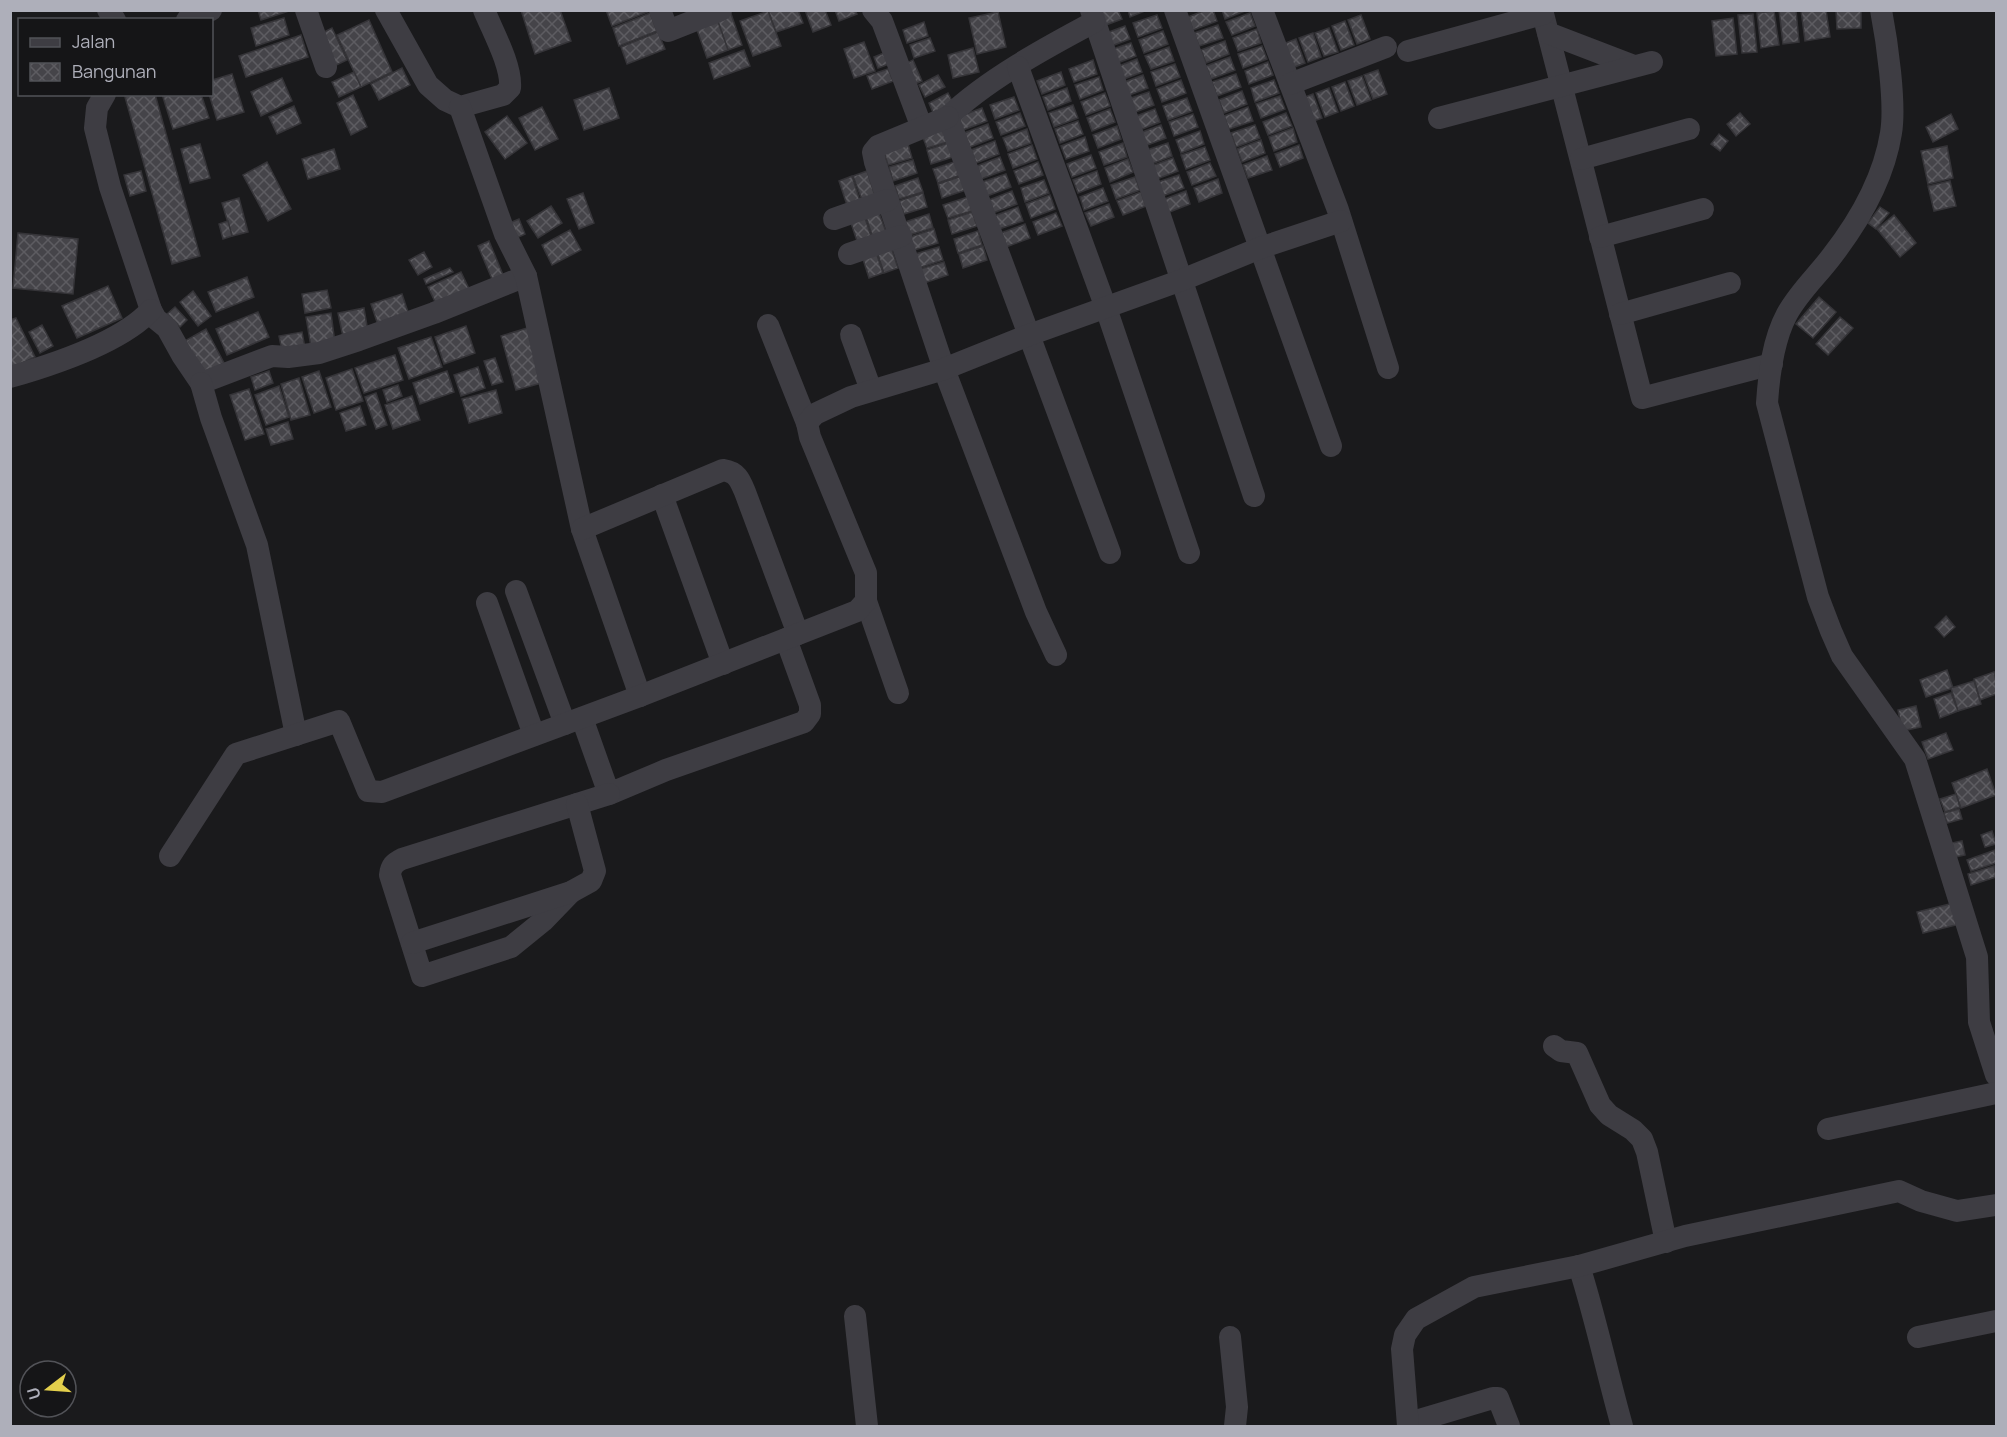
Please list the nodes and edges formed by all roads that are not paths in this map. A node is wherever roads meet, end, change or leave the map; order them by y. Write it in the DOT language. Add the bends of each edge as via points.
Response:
graph roads {
  1 [pos="211,10"];
  2 [pos="306,10"];
  3 [pos="386,10"];
  4 [pos="484,10"];
  5 [pos="660,10"];
  6 [pos="1175,10"];
  7 [pos="1262,10"];
  8 [pos="1881,10"];
  9 [pos="717,11"];
  10 [pos="884,14"];
  11 [pos="1093,16"];
  12 [pos="192,18"];
  13 [pos="1545,19"];
  14 [pos="326,67"];
  15 [pos="1018,67"];
  16 [pos="1290,84"];
  17 [pos="1561,85"];
  18 [pos="104,96"];
  19 [pos="460,107"];
  20 [pos="948,117"];
  21 [pos="1439,118"];
  22 [pos="922,128"];
  23 [pos="1689,129"];
  24 [pos="1581,159"];
  25 [pos="888,200"];
  26 [pos="1703,209"];
  27 [pos="834,219"];
  28 [pos="1341,221"];
  29 [pos="901,236"];
  30 [pos="1600,237"];
  31 [pos="1260,248"];
  32 [pos="849,254"];
  33 [pos="526,276"];
  34 [pos="1182,280"];
  35 [pos="1730,284"];
  36 [pos="1106,308"];
  37 [pos="151,310"];
  38 [pos="1620,314"];
  39 [pos="768,325"];
  40 [pos="851,335"];
  41 [pos="1029,335"];
  42 [pos="1772,364"];
  43 [pos="1388,368"];
  44 [pos="945,369"];
  45 [pos="10,377"];
  46 [pos="201,383"];
  47 [pos="871,390"];
  48 [pos="807,423"];
  49 [pos="1331,446"];
  50 [pos="662,495"];
  51 [pos="1254,495"];
  52 [pos="582,529"];
  53 [pos="1110,553"];
  54 [pos="1189,554"];
  55 [pos="516,591"];
  56 [pos="866,601"];
  57 [pos="486,603"];
  58 [pos="792,636"];
  59 [pos="1056,655"];
  60 [pos="723,664"];
  61 [pos="898,693"];
  62 [pos="640,696"];
  63 [pos="573,721"];
  64 [pos="296,735"];
  65 [pos="534,735"];
  66 [pos="609,794"];
  67 [pos="577,804"];
  68 [pos="171,856"];
  69 [pos="571,892"];
  70 [pos="501,914"];
  71 [pos="412,943"];
  72 [pos="512,947"];
  73 [pos="1554,1046"];
  74 [pos="1996,1075"];
  75 [pos="1996,1093"];
  76 [pos="1828,1129"];
  77 [pos="1996,1205"];
  78 [pos="1666,1242"];
  79 [pos="1579,1266"];
  80 [pos="855,1316"];
  81 [pos="1996,1321"];
  82 [pos="1230,1337"];
  83 [pos="1918,1337"];
  84 [pos="1409,1424"];
  85 [pos="867,1426"];
  86 [pos="1236,1426"];
  87 [pos="1509,1426"];
  88 [pos="1622,1426"];
  1 -- 12 [label="street"];
  2 -- 14 [label="street"];
  3 -- 19 [label="street" via="429,85"];
  4 -- 19 [label="street" via="504,60 510,88 503,95"];
  5 -- 9 [label="street" via="668,31"];
  6 -- 31 [label="street"];
  7 -- 16 [label="street"];
  8 -- 42 [label="street" via="1891,94 1891,132 1882,166 1864,207 1833,256 1786,315"];
  10 -- 22 [label="street"];
  11 -- 15 [label="street"];
  11 -- 34 [label="street"];
  13 -- 16 [label="street" via="1397,49"];
  13 -- 17 [label="street"];
  13 -- 17 [label="street" via="1643,64"];
  15 -- 20 [label="street"];
  15 -- 36 [label="street"];
  16 -- 28 [label="street"];
  17 -- 21 [label="street"];
  17 -- 24 [label="street"];
  18 -- 37 [label="street" via="95,128 110,187"];
  19 -- 33 [label="street" via="505,234"];
  20 -- 22 [label="street"];
  20 -- 41 [label="street"];
  22 -- 25 [label="street" via="878,146 873,152"];
  23 -- 24 [label="street"];
  24 -- 30 [label="street"];
  25 -- 27 [label="street"];
  25 -- 29 [label="street"];
  26 -- 30 [label="street"];
  28 -- 31 [label="street"];
  28 -- 43 [label="street"];
  29 -- 32 [label="street"];
  29 -- 44 [label="street"];
  30 -- 38 [label="street"];
  31 -- 34 [label="street"];
  31 -- 49 [label="street"];
  33 -- 46 [label="street" via="359,340 319,353 272,357"];
  33 -- 52 [label="street"];
  34 -- 36 [label="street"];
  34 -- 51 [label="street"];
  35 -- 38 [label="street"];
  36 -- 41 [label="street"];
  36 -- 54 [label="street"];
  37 -- 45 [label="street" via="112,338 45,367"];
  37 -- 46 [label="street" via="167,328"];
  38 -- 42 [label="street" via="1642,398"];
  39 -- 48 [label="street"];
  40 -- 47 [label="street"];
  41 -- 44 [label="street"];
  41 -- 53 [label="street"];
  42 -- 74 [label="street" via="1767,403 1818,597 1842,657 1915,759 1977,957 1979,1022"];
  44 -- 47 [label="street"];
  44 -- 59 [label="street" via="1036,612"];
  46 -- 64 [label="street" via="257,545"];
  47 -- 48 [label="street" via="815,414"];
  48 -- 56 [label="street" via="866,573"];
  50 -- 52 [label="street"];
  50 -- 58 [label="street" via="723,470 737,476"];
  50 -- 60 [label="street"];
  52 -- 62 [label="street"];
  55 -- 63 [label="street"];
  56 -- 58 [label="street" via="857,611"];
  56 -- 61 [label="street"];
  57 -- 65 [label="street"];
  58 -- 60 [label="street"];
  58 -- 66 [label="street" via="810,705 804,722"];
  60 -- 62 [label="street"];
  62 -- 63 [label="street"];
  63 -- 65 [label="street"];
  63 -- 66 [label="street"];
  64 -- 65 [label="street" via="339,721 368,791 382,792"];
  64 -- 68 [label="street" via="236,754"];
  66 -- 67 [label="street"];
  67 -- 69 [label="street" via="595,871 591,881"];
  67 -- 71 [label="street" via="396,861 390,876"];
  69 -- 70 [label="street"];
  69 -- 72 [label="street"];
  70 -- 71 [label="street"];
  70 -- 72 [label="street"];
  71 -- 72 [label="street" via="422,976"];
  73 -- 78 [label="street" via="1577,1053 1600,1105 1642,1138"];
  75 -- 76 [label="street"];
  77 -- 78 [label="street" via="1957,1211 1899,1191"];
  78 -- 79 [label="street"];
  79 -- 84 [label="street" via="1474,1287 1416,1319 1405,1335 1402,1349"];
  79 -- 88 [label="street"];
  80 -- 85 [label="street"];
  81 -- 83 [label="street"];
  82 -- 86 [label="street"];
  84 -- 87 [label="street" via="1498,1398"];
}
